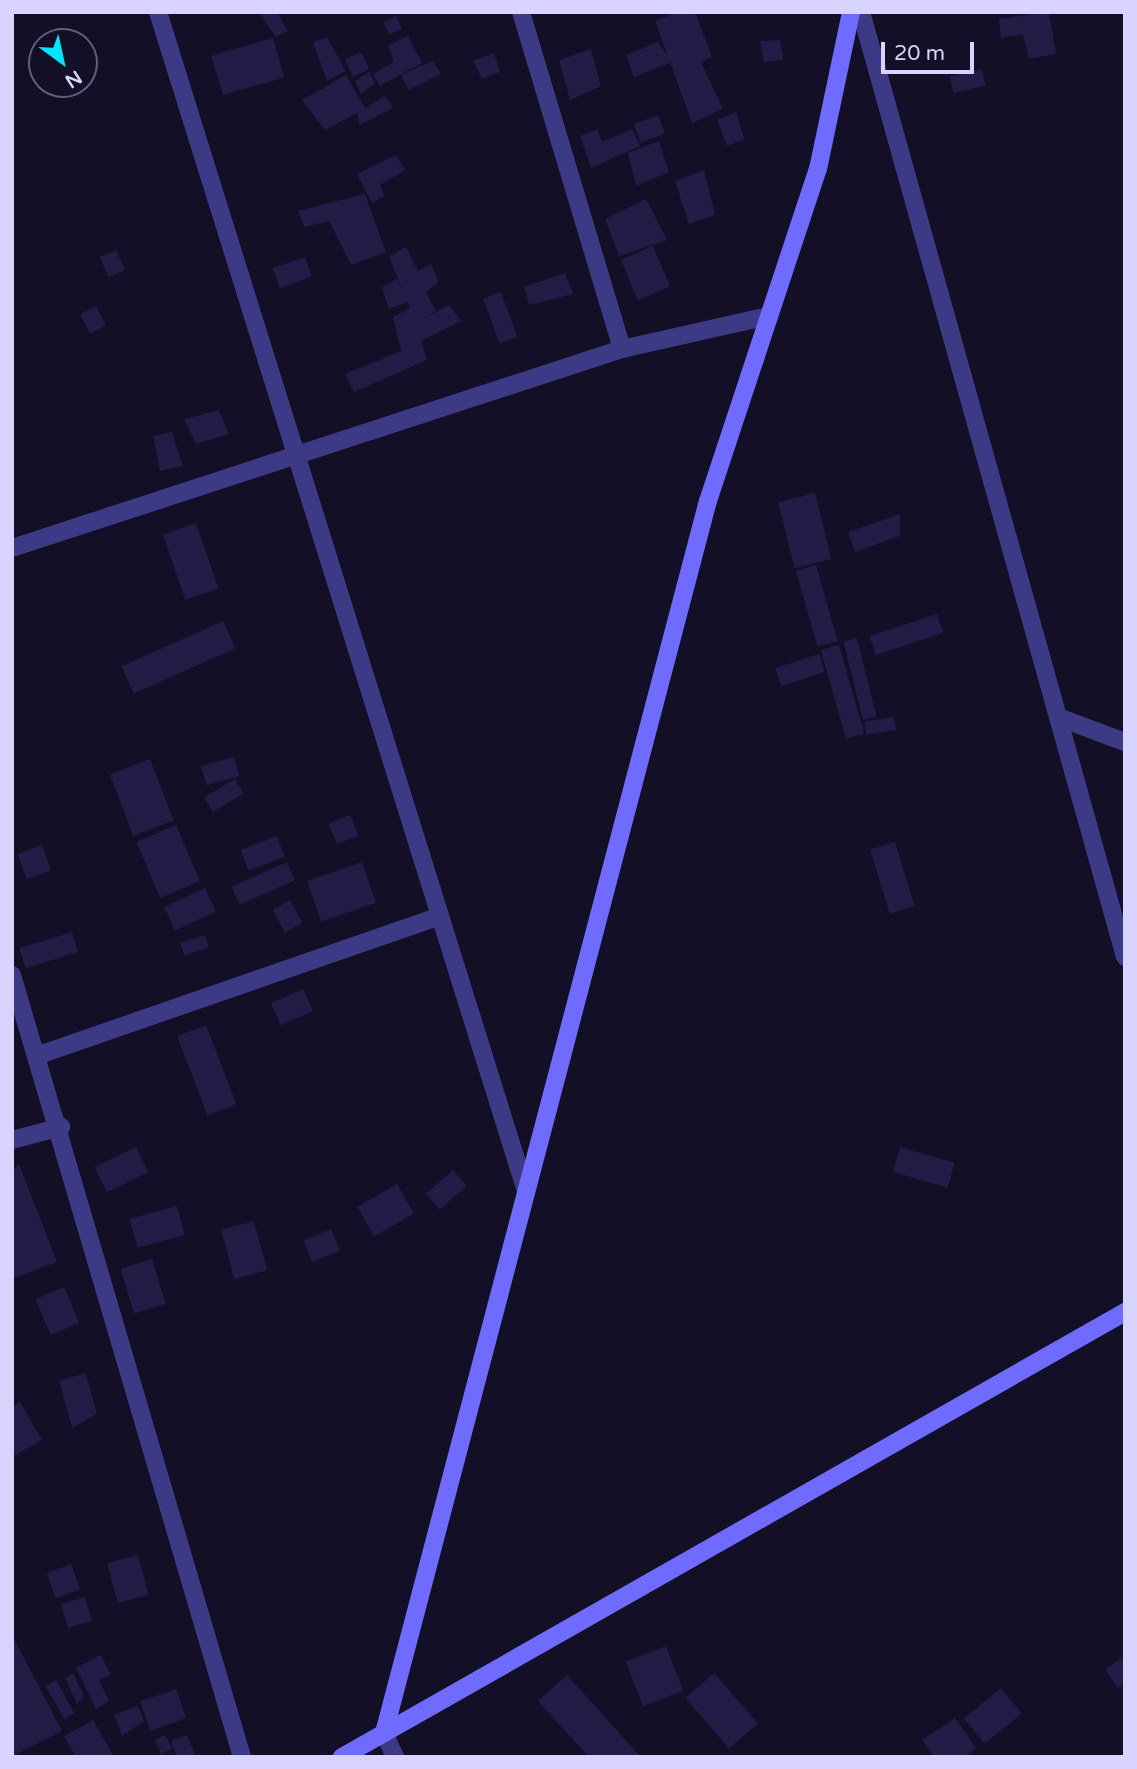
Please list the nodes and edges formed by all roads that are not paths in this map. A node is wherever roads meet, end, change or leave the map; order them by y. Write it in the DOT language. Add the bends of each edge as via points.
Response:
graph roads {
  1 [pos="521,12"];
  2 [pos="851,12"];
  3 [pos="861,12"];
  4 [pos="161,13"];
  5 [pos="769,316"];
  6 [pos="622,349"];
  7 [pos="294,454"];
  8 [pos="12,548"];
  9 [pos="1058,717"];
  10 [pos="1125,742"];
  11 [pos="440,916"];
  12 [pos="1125,957"];
  13 [pos="12,975"];
  14 [pos="38,1055"];
  15 [pos="61,1127"];
  16 [pos="12,1140"];
  17 [pos="526,1191"];
  18 [pos="1125,1312"];
  19 [pos="384,1733"];
  20 [pos="242,1757"];
  21 [pos="342,1757"];
  22 [pos="395,1757"];
  1 -- 6 [label="street"];
  2 -- 5 [label="street" via="818,169"];
  3 -- 9 [label="street"];
  4 -- 7 [label="street"];
  5 -- 6 [label="street"];
  5 -- 17 [label="street" via="708,500"];
  6 -- 7 [label="street"];
  7 -- 8 [label="street"];
  7 -- 11 [label="street"];
  9 -- 10 [label="street"];
  9 -- 12 [label="street"];
  11 -- 14 [label="street"];
  11 -- 17 [label="street"];
  13 -- 14 [label="street"];
  14 -- 15 [label="street"];
  15 -- 16 [label="street"];
  15 -- 20 [label="street"];
  17 -- 19 [label="street"];
  18 -- 19 [label="street"];
  19 -- 21 [label="street"];
  19 -- 22 [label="street"];
}
